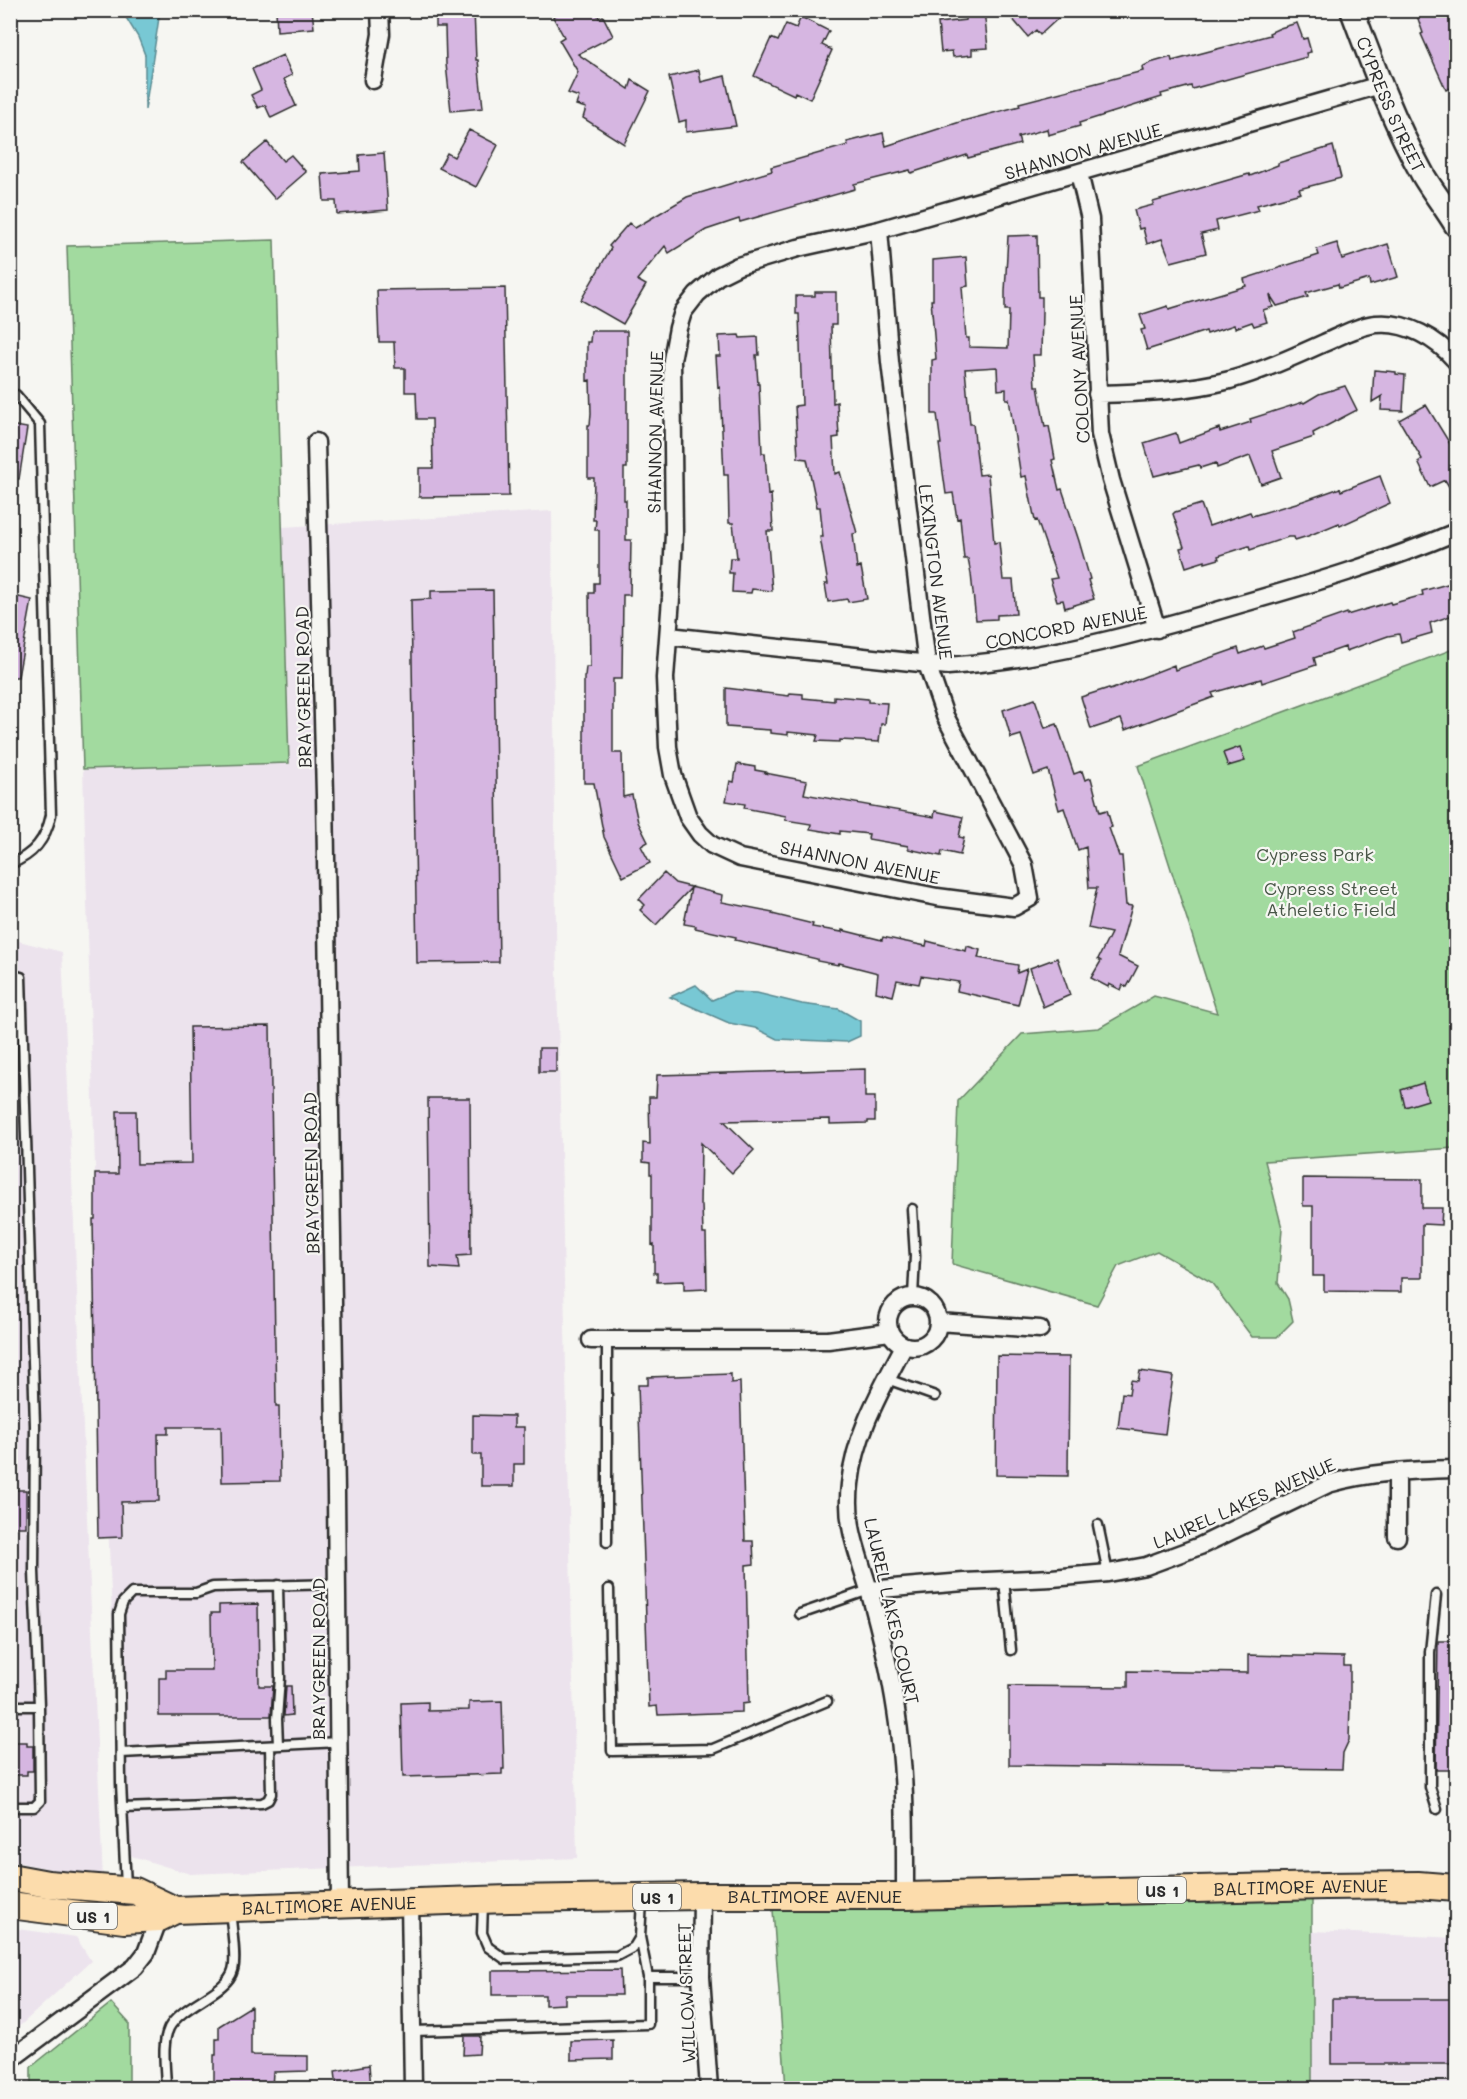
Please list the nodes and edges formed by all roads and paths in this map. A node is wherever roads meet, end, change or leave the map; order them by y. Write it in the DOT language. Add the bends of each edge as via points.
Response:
graph roads {
  1 [pos="380,10"];
  2 [pos="1352,10"];
  3 [pos="373,80"];
  4 [pos="1380,85"];
  5 [pos="1079,173"];
  6 [pos="1456,225"];
  7 [pos="879,230"];
  8 [pos="1456,361"];
  9 [pos="1097,394"];
  10 [pos="10,395"];
  11 [pos="316,442"];
  12 [pos="1456,532"];
  13 [pos="1157,628"];
  14 [pos="669,636"];
  15 [pos="927,664"];
  16 [pos="10,864"];
  17 [pos="1030,898"];
  18 [pos="10,974"];
  19 [pos="912,1209"];
  20 [pos="913,1297"];
  21 [pos="938,1322"];
  22 [pos="1040,1329"];
  23 [pos="890,1332"];
  24 [pos="599,1340"];
  25 [pos="904,1346"];
  26 [pos="887,1378"];
  27 [pos="935,1396"];
  28 [pos="1456,1469"];
  29 [pos="1397,1472"];
  30 [pos="1098,1525"];
  31 [pos="1397,1537"];
  32 [pos="607,1542"];
  33 [pos="1108,1573"];
  34 [pos="1004,1580"];
  35 [pos="338,1584"];
  36 [pos="278,1585"];
  37 [pos="609,1589"];
  38 [pos="869,1590"];
  39 [pos="1436,1595"];
  40 [pos="800,1614"];
  41 [pos="1011,1650"];
  42 [pos="827,1701"];
  43 [pos="10,1706"];
  44 [pos="39,1706"];
  45 [pos="339,1742"];
  46 [pos="274,1745"];
  47 [pos="121,1753"];
  48 [pos="10,1807"];
  49 [pos="123,1808"];
  50 [pos="1437,1809"];
  51 [pos="10,1877"];
  52 [pos="1456,1888"];
  53 [pos="126,1890"];
  54 [pos="702,1896"];
  55 [pos="905,1896"];
  56 [pos="643,1897"];
  57 [pos="484,1899"];
  58 [pos="410,1900"];
  59 [pos="340,1904"];
  60 [pos="10,1905"];
  61 [pos="230,1908"];
  62 [pos="167,1914"];
  63 [pos="640,1937"];
  64 [pos="648,1977"];
  65 [pos="701,1977"];
  66 [pos="413,2031"];
  67 [pos="10,2060"];
  68 [pos="166,2088"];
  69 [pos="413,2088"];
  70 [pos="709,2088"];
  1 -- 3 [label="street" via="381,34"];
  2 -- 4 [label="street, CYPRESS STREET"];
  4 -- 5 [label="street, SHANNON AVENUE"];
  4 -- 6 [label="street, CYPRESS STREET" via="1424,176"];
  5 -- 7 [label="street, SHANNON AVENUE"];
  5 -- 9 [label="street, COLONY AVENUE" via="1090,219"];
  7 -- 14 [label="street, SHANNON AVENUE" via="738,266 718,276 683,312 672,360 674,533"];
  7 -- 15 [label="street, LEXINGTON AVENUE" via="890,363"];
  8 -- 9 [label="street" via="1432,338 1376,324 1229,380"];
  9 -- 13 [label="street, COLONY AVENUE" via="1103,450"];
  10 -- 16 [label="lane" via="16,395 40,424 51,815 34,851"];
  11 -- 35 [label="street, BRAYGREEN ROAD"];
  12 -- 13 [label="street, CONCORD AVENUE" via="1342,574"];
  13 -- 15 [label="street, CONCORD AVENUE" via="1025,658 948,666"];
  14 -- 15 [label="street, CONCORD AVENUE"];
  14 -- 17 [label="street, SHANNON AVENUE" via="665,678 673,776 688,817 712,845 740,858 937,897 1014,907"];
  15 -- 17 [label="street, LEXINGTON AVENUE" via="945,716 1024,865"];
  18 -- 44 [label="lane" via="21,977"];
  19 -- 20 [label="lane"];
  20 -- 21 [label="street" via="930,1305"];
  20 -- 23 [label="street" via="895,1305 888,1323"];
  21 -- 22 [label="street"];
  21 -- 25 [label="street" via="931,1340 923,1345"];
  23 -- 24 [label="street" via="828,1340"];
  23 -- 25 [label="street"];
  24 -- 32 [label="lane"];
  25 -- 26 [label="street, LAUREL LAKES COURT"];
  26 -- 27 [label="lane"];
  26 -- 38 [label="street, LAUREL LAKES COURT" via="862,1432 850,1484 850,1530"];
  28 -- 29 [label="street, LAUREL LAKES AVENUE"];
  29 -- 31 [label="street"];
  29 -- 33 [label="street, LAUREL LAKES AVENUE" via="1328,1484 1169,1559"];
  30 -- 33 [label="lane"];
  33 -- 34 [label="street, LAUREL LAKES AVENUE"];
  34 -- 38 [label="street, LAUREL LAKES AVENUE"];
  34 -- 41 [label="lane"];
  35 -- 36 [label="lane"];
  35 -- 45 [label="street, BRAYGREEN ROAD"];
  36 -- 46 [label="lane" via="280,1678"];
  36 -- 47 [label="lane" via="213,1587 195,1593 132,1593 123,1602 119,1614"];
  37 -- 42 [label="lane" via="612,1751 713,1749"];
  38 -- 40 [label="lane"];
  38 -- 55 [label="street, LAUREL LAKES COURT" via="896,1710 904,1769"];
  39 -- 50 [label="lane" via="1430,1652 1430,1787"];
  43 -- 44 [label="lane"];
  44 -- 48 [label="lane" via="40,1801 34,1807"];
  45 -- 46 [label="lane"];
  45 -- 59 [label="street, BRAYGREEN ROAD"];
  46 -- 47 [label="lane"];
  46 -- 49 [label="lane" via="271,1794 262,1803"];
  47 -- 49 [label="lane"];
  49 -- 53 [label="lane"];
  51 -- 53 [label="main road, BALTIMORE AVENUE / US 1"];
  52 -- 55 [label="main road, BALTIMORE AVENUE / US 1" via="1318,1886"];
  53 -- 62 [label="main road, BALTIMORE AVENUE / US 1" via="135,1891"];
  54 -- 55 [label="main road, BALTIMORE AVENUE / US 1"];
  54 -- 56 [label="main road, BALTIMORE AVENUE / US 1"];
  54 -- 65 [label="street, WILLOW STREET"];
  56 -- 57 [label="main road, BALTIMORE AVENUE / US 1"];
  56 -- 63 [label="lane"];
  57 -- 58 [label="main road, BALTIMORE AVENUE / US 1"];
  57 -- 63 [label="lane" via="482,1933 488,1947 506,1959 617,1956 634,1947"];
  58 -- 59 [label="main road, BALTIMORE AVENUE / US 1"];
  58 -- 66 [label="street"];
  59 -- 61 [label="main road, BALTIMORE AVENUE / US 1"];
  60 -- 62 [label="main road, BALTIMORE AVENUE / US 1" via="124,1920"];
  61 -- 62 [label="main road, BALTIMORE AVENUE / US 1"];
  61 -- 68 [label="lane" via="234,1968 229,1980 183,2012 169,2028"];
  62 -- 67 [label="street" via="135,1967"];
  63 -- 64 [label="lane"];
  64 -- 65 [label="lane"];
  64 -- 66 [label="lane" via="648,2024"];
  65 -- 70 [label="street, WILLOW STREET"];
  66 -- 69 [label="street"];
}
